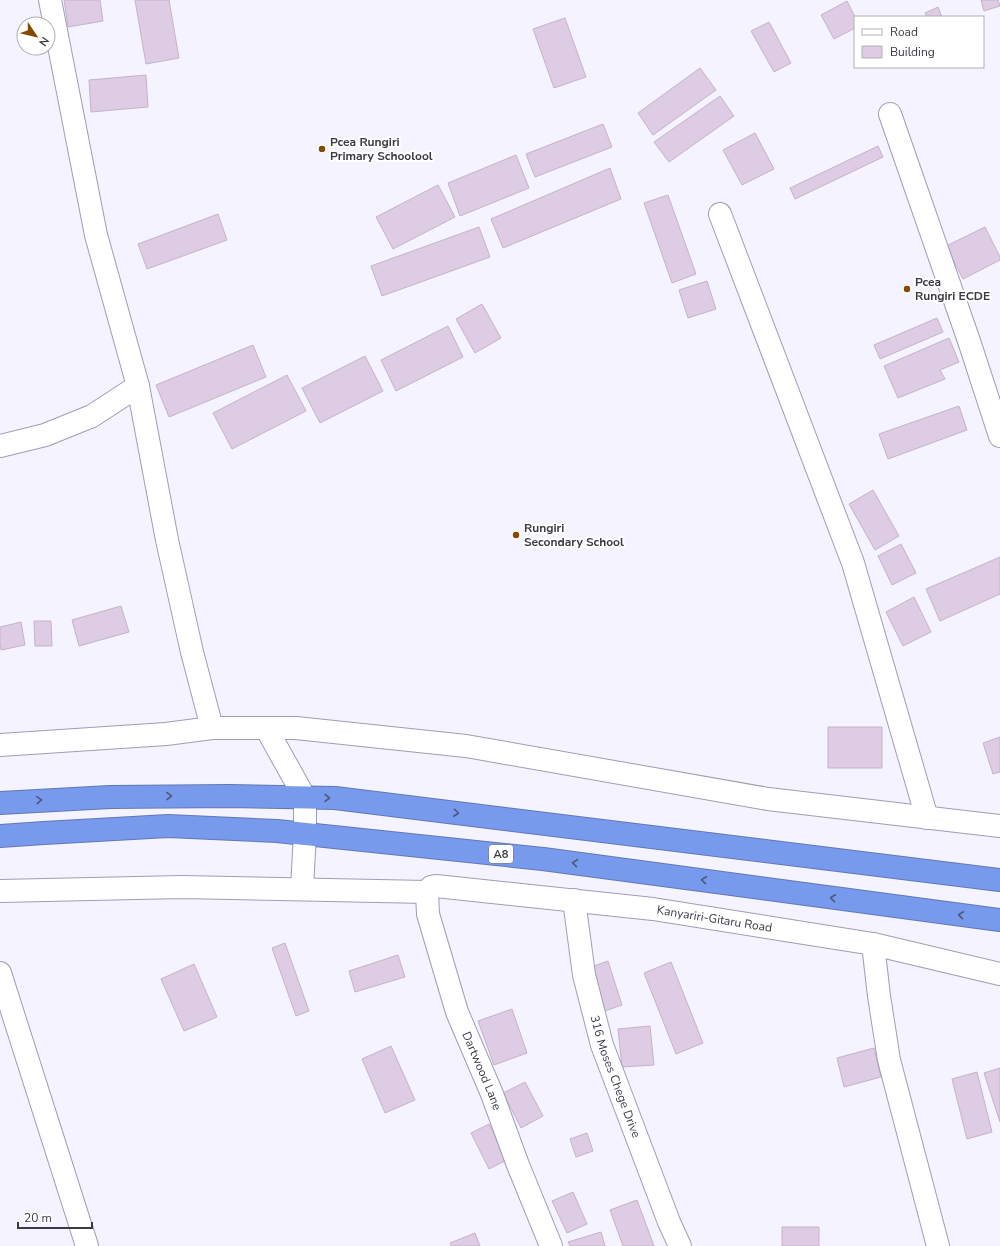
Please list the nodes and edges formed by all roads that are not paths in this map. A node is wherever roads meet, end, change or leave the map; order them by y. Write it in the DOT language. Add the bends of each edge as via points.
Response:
graph roads {
  1 [pos="50,0"];
  2 [pos="890,114"];
  3 [pos="720,214"];
  4 [pos="138,386"];
  5 [pos="1000,436"];
  6 [pos="0,446"];
  7 [pos="212,728"];
  8 [pos="266,728"];
  9 [pos="0,745"];
  10 [pos="305,798"];
  11 [pos="0,803"];
  12 [pos="927,818"];
  13 [pos="1000,826"];
  14 [pos="304,833"];
  15 [pos="0,836"];
  16 [pos="1000,880"];
  17 [pos="302,889"];
  18 [pos="0,891"];
  19 [pos="427,892"];
  20 [pos="574,900"];
  21 [pos="1000,920"];
  22 [pos="874,944"];
  23 [pos="0,973"];
  24 [pos="1000,974"];
  25 [pos="86,1246"];
  26 [pos="551,1246"];
  27 [pos="680,1246"];
  28 [pos="938,1246"];
  1 -- 4 [label="street" via="96,235"];
  2 -- 5 [label="street"];
  3 -- 12 [label="street" via="853,563"];
  4 -- 6 [label="street" via="92,416 45,435"];
  4 -- 7 [label="street" via="169,547"];
  7 -- 8 [label="street"];
  7 -- 9 [label="street" via="166,734"];
  8 -- 10 [label="street"];
  8 -- 12 [label="street" via="296,728 466,746 768,799"];
  11 -- 10 [label="highway, one-way" via="110,797"];
  10 -- 14 [label="street"];
  10 -- 16 [label="highway, one-way" via="336,798"];
  12 -- 13 [label="street"];
  14 -- 15 [label="highway, A8" via="168,826"];
  14 -- 17 [label="street"];
  21 -- 14 [label="highway, A8, one-way" via="543,859"];
  17 -- 18 [label="street, Kanyariri-Gitaru Road" via="182,887"];
  17 -- 19 [label="street, Kanyariri-Gitaru Road"];
  19 -- 20 [label="street, Kanyariri-Gitaru Road" via="436,886"];
  19 -- 26 [label="street, Dartwood Lane" via="428,914 457,1012"];
  20 -- 22 [label="street, Kanyariri-Gitaru Road" via="653,909"];
  20 -- 27 [label="street, 316 Moses Chege Drive" via="584,975 602,1045"];
  22 -- 24 [label="street, Kanyariri-Gitaru Road"];
  22 -- 28 [label="street" via="889,1060"];
  23 -- 25 [label="street"];
}
